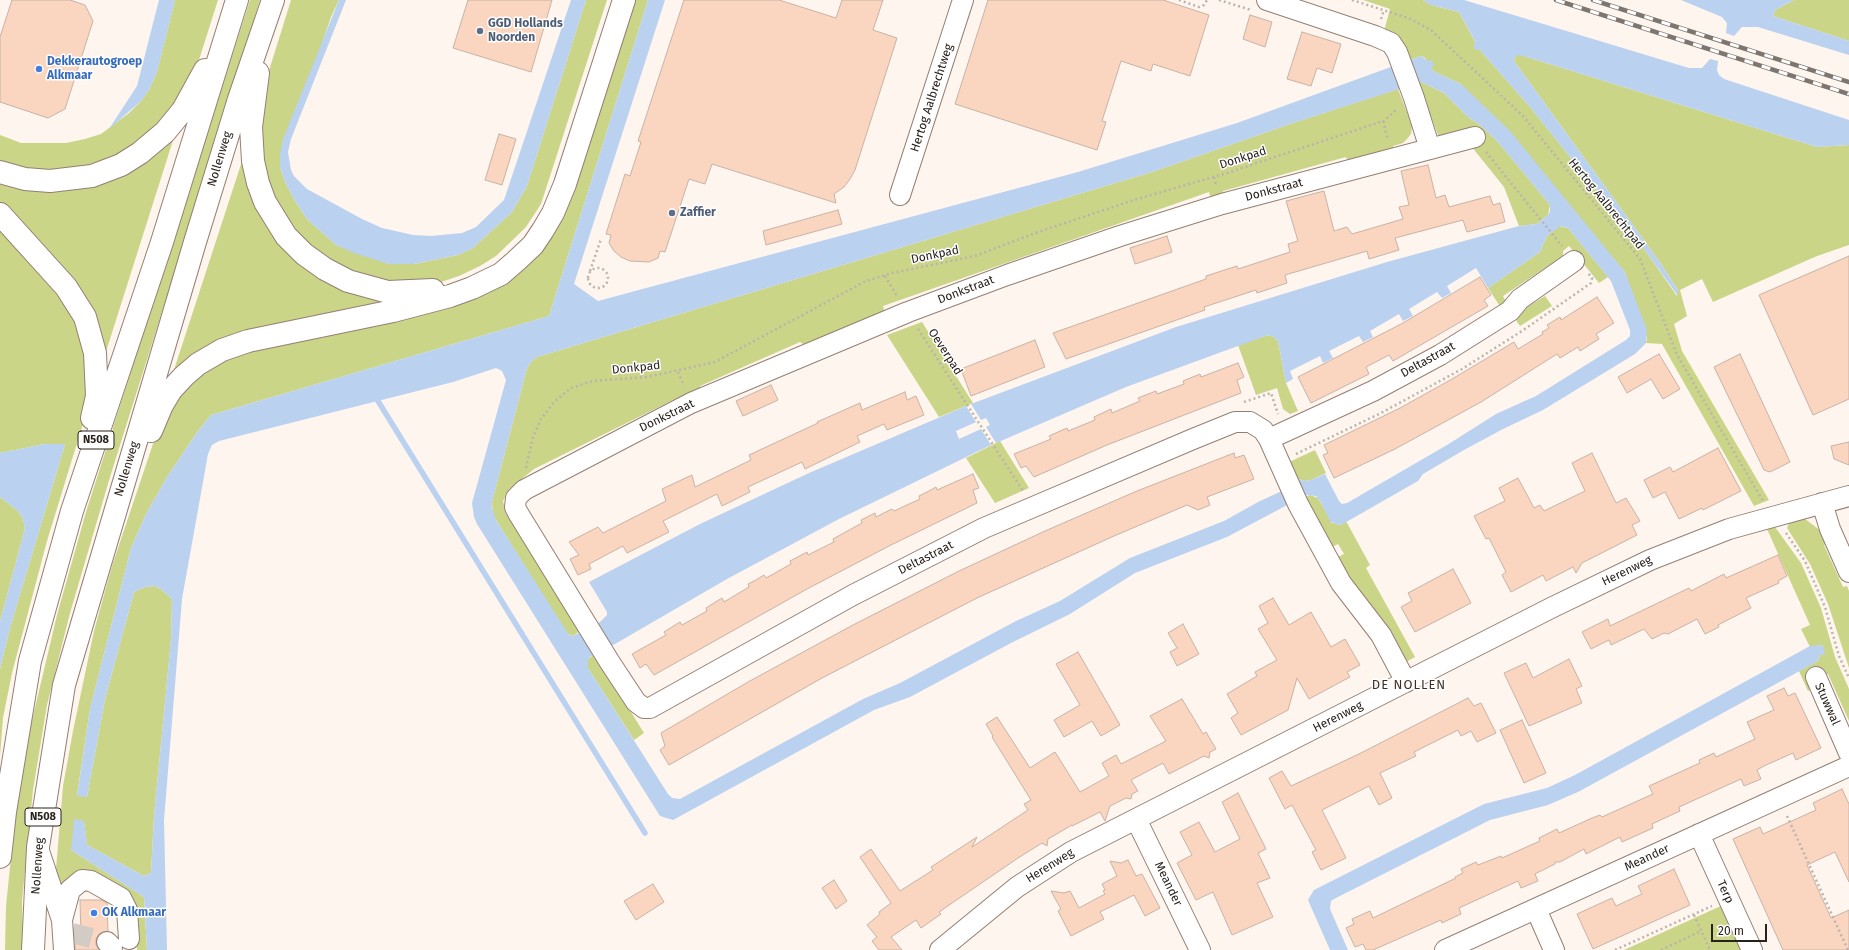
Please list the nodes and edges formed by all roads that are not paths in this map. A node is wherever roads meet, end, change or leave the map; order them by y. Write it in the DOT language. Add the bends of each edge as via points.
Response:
graph roads {
  1 [pos="237,0"];
  2 [pos="614,0"];
  3 [pos="624,0"];
  4 [pos="963,0"];
  5 [pos="271,5"];
  6 [pos="1261,5"];
  7 [pos="226,33"];
  8 [pos="1475,137"];
  9 [pos="1430,149"];
  10 [pos="0,172"];
  11 [pos="900,195"];
  12 [pos="0,214"];
  13 [pos="1574,261"];
  14 [pos="1269,439"];
  15 [pos="1849,496"];
  16 [pos="1822,503"];
  17 [pos="72,511"];
  18 [pos="106,539"];
  19 [pos="1849,572"];
  20 [pos="582,618"];
  21 [pos="1816,677"];
  22 [pos="1406,682"];
  23 [pos="1849,753"];
  24 [pos="1849,766"];
  25 [pos="1136,819"];
  26 [pos="1699,834"];
  27 [pos="38,847"];
  28 [pos="0,857"];
  29 [pos="1536,909"];
  30 [pos="62,920"];
  31 [pos="129,939"];
  32 [pos="33,950"];
  33 [pos="64,950"];
  34 [pos="77,950"];
  35 [pos="940,950"];
  36 [pos="1200,950"];
  37 [pos="1444,950"];
  38 [pos="1554,950"];
  39 [pos="1752,950"];
  1 -- 7 [label="highway, N508"];
  2 -- 5 [label="highway" via="559,178 546,209 536,224 515,250 485,272 442,288 408,292 367,288 325,269 304,254 286,236 265,202 253,161 251,127"];
  3 -- 18 [label="highway" via="565,184 553,213 532,245 501,274 450,296 393,311 248,341 222,350 198,364 171,390 162,405"];
  4 -- 11 [label="street, Hertog Aalbrechtweg"];
  5 -- 18 [label="highway, Nollenweg / N508" via="239,99"];
  6 -- 9 [label="street" via="1391,43 1397,52 1407,103"];
  7 -- 10 [label="highway" via="183,110 165,132 121,165 92,176 50,181 24,179"];
  7 -- 17 [label="highway, N508" via="162,242"];
  8 -- 9 [label="street, Donkstraat"];
  9 -- 20 [label="street, Donkstraat" via="1222,204 1007,275 908,312 692,403 524,490 516,498 515,507"];
  12 -- 17 [label="highway" via="52,270 76,301 85,317 96,353 97,396"];
  13 -- 14 [label="street, Deltastraat" via="1520,299 1510,310 1440,355 1373,391"];
  14 -- 20 [label="street, Deltastraat" via="1263,430 1250,422 1235,422 984,528 853,595 650,708 644,708 636,702"];
  14 -- 22 [label="street, Deltastraat" via="1298,504 1341,583 1381,635"];
  15 -- 16 [label="street, Herenweg"];
  16 -- 19 [label="street" via="1830,529"];
  16 -- 22 [label="street, Herenweg" via="1729,529 1650,560"];
  17 -- 28 [label="highway, N508" via="30,660"];
  18 -- 27 [label="highway, Nollenweg / N508" via="64,685"];
  21 -- 23 [label="street, Stuwwal"];
  22 -- 25 [label="street, Herenweg"];
  24 -- 26 [label="street, Meander"];
  25 -- 35 [label="street, Herenweg" via="1071,852 1036,874"];
  25 -- 36 [label="street, Meander"];
  26 -- 29 [label="street, Meander"];
  26 -- 39 [label="street, Terp"];
  27 -- 30 [label="street"];
  27 -- 32 [label="highway, Nollenweg / N508"];
  29 -- 37 [label="street, Meander"];
  29 -- 38 [label="street"];
  30 -- 31 [label="street" via="70,890 82,880 91,881 121,898 127,910"];
  30 -- 33 [label="street"];
  30 -- 34 [label="street" via="76,937"];
}
